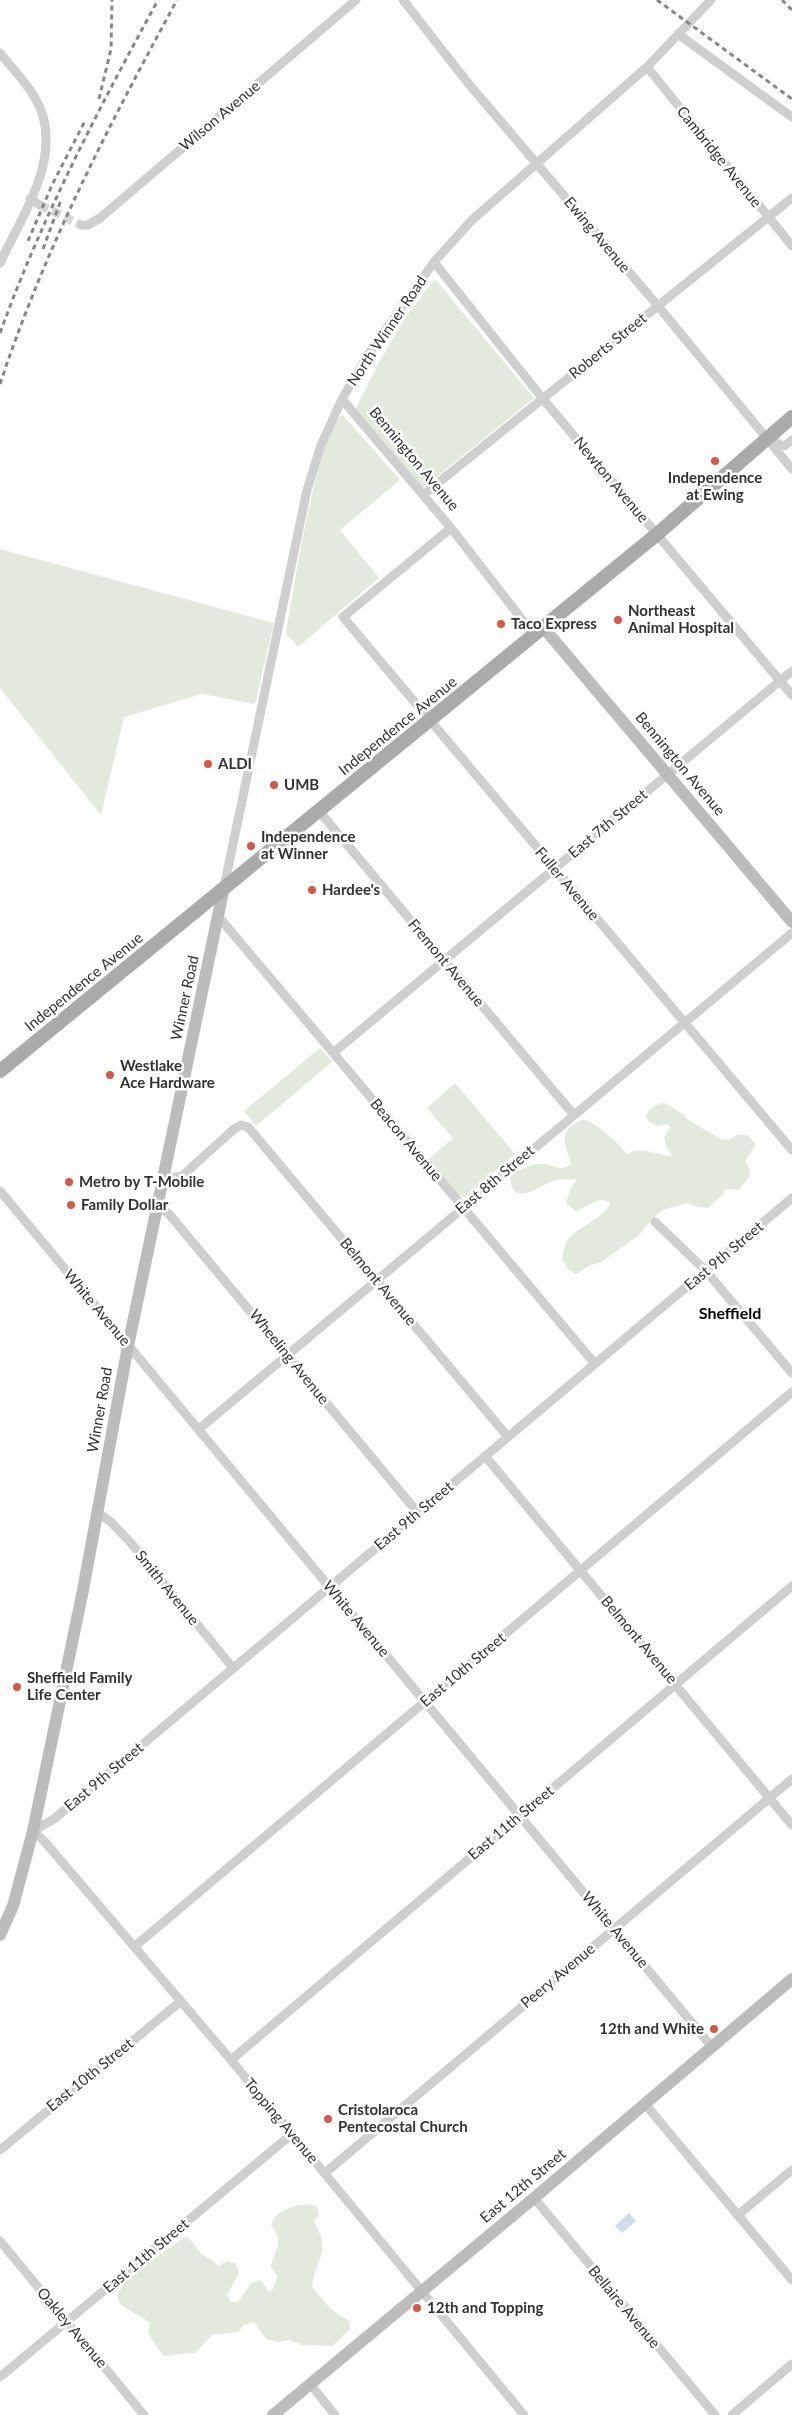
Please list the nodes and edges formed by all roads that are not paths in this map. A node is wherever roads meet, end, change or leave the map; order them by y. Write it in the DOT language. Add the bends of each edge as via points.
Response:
graph roads {
  1 [pos="356,0"];
  2 [pos="403,0"];
  3 [pos="711,0"];
  4 [pos="678,34"];
  5 [pos="0,53"];
  6 [pos="647,67"];
  7 [pos="792,117"];
  8 [pos="536,162"];
  9 [pos="792,198"];
  10 [pos="30,199"];
  11 [pos="40,205"];
  12 [pos="768,218"];
  13 [pos="82,225"];
  14 [pos="792,246"];
  15 [pos="0,262"];
  16 [pos="434,262"];
  17 [pos="658,306"];
  18 [pos="342,399"];
  19 [pos="543,399"];
  20 [pos="787,421"];
  21 [pos="766,439"];
  22 [pos="792,440"];
  23 [pos="792,469"];
  24 [pos="423,495"];
  25 [pos="451,528"];
  26 [pos="656,535"];
  27 [pos="538,631"];
  28 [pos="792,671"];
  29 [pos="780,681"];
  30 [pos="792,695"];
  31 [pos="430,721"];
  32 [pos="668,774"];
  33 [pos="318,811"];
  34 [pos="554,869"];
  35 [pos="224,888"];
  36 [pos="218,916"];
  37 [pos="792,922"];
  38 [pos="792,933"];
  39 [pos="444,960"];
  40 [pos="685,1023"];
  41 [pos="333,1053"];
  42 [pos="0,1071"];
  43 [pos="574,1114"];
  44 [pos="792,1150"];
  45 [pos="164,1179"];
  46 [pos="0,1191"];
  47 [pos="792,1198"];
  48 [pos="157,1206"];
  49 [pos="463,1207"];
  50 [pos="655,1222"];
  51 [pos="706,1270"];
  52 [pos="377,1281"];
  53 [pos="128,1346"];
  54 [pos="288,1356"];
  55 [pos="595,1364"];
  56 [pos="792,1373"];
  57 [pos="792,1392"];
  58 [pos="199,1429"];
  59 [pos="508,1437"];
  60 [pos="485,1456"];
  61 [pos="98,1513"];
  62 [pos="418,1513"];
  63 [pos="581,1570"];
  64 [pos="792,1586"];
  65 [pos="329,1587"];
  66 [pos="233,1668"];
  67 [pos="675,1684"];
  68 [pos="426,1701"];
  69 [pos="792,1779"];
  70 [pos="769,1798"];
  71 [pos="520,1815"];
  72 [pos="792,1825"];
  73 [pos="33,1831"];
  74 [pos="614,1929"];
  75 [pos="0,1935"];
  76 [pos="134,1948"];
  77 [pos="792,1979"];
  78 [pos="181,2001"];
  79 [pos="712,2047"];
  80 [pos="231,2060"];
  81 [pos="645,2104"];
  82 [pos="292,2134"];
  83 [pos="0,2150"];
  84 [pos="792,2170"];
  85 [pos="324,2173"];
  86 [pos="534,2198"];
  87 [pos="738,2215"];
  88 [pos="0,2241"];
  89 [pos="792,2280"];
  90 [pos="422,2291"];
  91 [pos="68,2321"];
  92 [pos="792,2364"];
  93 [pos="0,2377"];
  94 [pos="310,2384"];
  95 [pos="144,2415"];
  96 [pos="273,2415"];
  97 [pos="335,2415"];
  98 [pos="524,2415"];
  99 [pos="715,2415"];
  100 [pos="732,2415"];
  1 -- 13 [label="street, Wilson Avenue" via="100,218"];
  2 -- 8 [label="street, Ewing Avenue"];
  3 -- 4 [label="street, North Winner Road"];
  4 -- 6 [label="street, North Winner Road"];
  4 -- 7 [label="street"];
  5 -- 10 [label="street" via="28,88 43,115 47,146"];
  6 -- 8 [label="street, North Winner Road"];
  6 -- 12 [label="street, Cambridge Avenue"];
  8 -- 16 [label="street, North Winner Road" via="472,220"];
  8 -- 17 [label="street, Ewing Avenue"];
  9 -- 12 [label="street, Roberts Street"];
  10 -- 11 [label="street"];
  10 -- 15 [label="street"];
  12 -- 14 [label="street, Cambridge Avenue"];
  12 -- 17 [label="street, Roberts Street"];
  16 -- 18 [label="street, North Winner Road" via="369,353"];
  16 -- 19 [label="street, Newton Avenue"];
  17 -- 19 [label="street, Roberts Street"];
  17 -- 21 [label="street, Ewing Avenue"];
  18 -- 24 [label="street, Bennington Avenue"];
  18 -- 35 [label="street, North Winner Road" via="321,445 307,490"];
  19 -- 24 [label="street, Roberts Street"];
  19 -- 26 [label="street, Newton Avenue"];
  20 -- 21 [label="main road, Independence Avenue"];
  21 -- 22 [label="street" via="784,446"];
  21 -- 23 [label="street, Ewing Avenue"];
  21 -- 26 [label="main road, Independence Avenue"];
  24 -- 25 [label="street, Bennington Avenue"];
  25 -- 27 [label="street, Bennington Avenue"];
  25 -- 31 [label="street, Fuller Avenue" via="342,617"];
  26 -- 27 [label="main road, Independence Avenue"];
  26 -- 29 [label="street, Newton Avenue"];
  27 -- 31 [label="main road, Independence Avenue"];
  27 -- 32 [label="main road, Bennington Avenue"];
  28 -- 29 [label="street, East 7th Street"];
  29 -- 30 [label="street, Newton Avenue"];
  29 -- 32 [label="street, East 7th Street"];
  31 -- 33 [label="main road, Independence Avenue"];
  31 -- 34 [label="street, Fuller Avenue"];
  32 -- 34 [label="street, East 7th Street"];
  32 -- 37 [label="main road, Bennington Avenue"];
  33 -- 35 [label="main road, Independence Avenue"];
  33 -- 39 [label="street, Fremont Avenue"];
  34 -- 39 [label="street, East 7th Street"];
  34 -- 40 [label="street, Fuller Avenue"];
  35 -- 36 [label="main road, Winner Road"];
  35 -- 42 [label="main road, Independence Avenue"];
  36 -- 41 [label="street, Beacon Avenue"];
  36 -- 45 [label="main road, Winner Road"];
  38 -- 40 [label="street, East 8th Street"];
  39 -- 41 [label="street, East 7th Street"];
  39 -- 43 [label="street, Fremont Avenue"];
  40 -- 43 [label="street, East 8th Street"];
  40 -- 44 [label="street, Fuller Avenue"];
  41 -- 49 [label="street, Beacon Avenue"];
  43 -- 49 [label="street, East 8th Street"];
  45 -- 48 [label="main road, Winner Road"];
  45 -- 52 [label="street, Belmont Avenue" via="182,1176 234,1129 241,1125 248,1127"];
  46 -- 53 [label="street, White Avenue"];
  47 -- 51 [label="street, East 9th Street"];
  48 -- 53 [label="main road, Winner Road"];
  48 -- 54 [label="street, Wheeling Avenue" via="169,1214"];
  49 -- 52 [label="street, East 8th Street"];
  49 -- 55 [label="street, Beacon Avenue"];
  50 -- 51 [label="street"];
  51 -- 55 [label="street, East 9th Street"];
  51 -- 56 [label="street"];
  52 -- 54 [label="street, East 8th Street"];
  52 -- 59 [label="street, Belmont Avenue"];
  53 -- 58 [label="street, White Avenue"];
  53 -- 61 [label="main road, Winner Road"];
  54 -- 58 [label="street, East 8th Street"];
  54 -- 62 [label="street, Wheeling Avenue"];
  55 -- 59 [label="street, East 9th Street"];
  57 -- 63 [label="street, East 10th Street"];
  58 -- 65 [label="street, White Avenue"];
  59 -- 60 [label="street, East 9th Street"];
  60 -- 62 [label="street, East 9th Street"];
  60 -- 63 [label="street, Belmont Avenue"];
  61 -- 66 [label="street, Smith Avenue" via="130,1542"];
  61 -- 73 [label="main road, Winner Road"];
  62 -- 65 [label="street, East 9th Street"];
  63 -- 67 [label="street, Belmont Avenue"];
  63 -- 68 [label="street, East 10th Street"];
  64 -- 67 [label="street, East 11th Street"];
  65 -- 66 [label="street, East 9th Street"];
  65 -- 68 [label="street, White Avenue"];
  66 -- 73 [label="street, East 9th Street" via="54,1819"];
  67 -- 70 [label="street, Belmont Avenue"];
  67 -- 71 [label="street, East 11th Street"];
  68 -- 71 [label="street, White Avenue"];
  68 -- 76 [label="street, East 10th Street"];
  69 -- 70 [label="street, Peery Avenue"];
  70 -- 72 [label="street, Belmont Avenue"];
  70 -- 74 [label="street, Peery Avenue"];
  71 -- 74 [label="street, White Avenue"];
  71 -- 80 [label="street, East 11th Street"];
  73 -- 75 [label="main road, Winner Road" via="16,1898"];
  73 -- 76 [label="street, Topping Avenue"];
  74 -- 79 [label="street, White Avenue"];
  74 -- 85 [label="street, Peery Avenue"];
  76 -- 78 [label="street, Topping Avenue"];
  77 -- 79 [label="main road, East 12th Street"];
  78 -- 80 [label="street, Topping Avenue"];
  78 -- 83 [label="street, East 10th Street"];
  79 -- 81 [label="main road, East 12th Street"];
  80 -- 82 [label="street, Topping Avenue"];
  81 -- 86 [label="main road, East 12th Street"];
  81 -- 87 [label="street"];
  82 -- 85 [label="street, Topping Avenue"];
  82 -- 91 [label="street, East 11th Street"];
  84 -- 87 [label="street"];
  85 -- 90 [label="street, Topping Avenue"];
  86 -- 90 [label="main road, East 12th Street"];
  86 -- 99 [label="street, Bellaire Avenue"];
  87 -- 89 [label="street"];
  88 -- 91 [label="street, Oakley Avenue"];
  90 -- 94 [label="main road, East 12th Street"];
  90 -- 98 [label="street, Topping Avenue"];
  91 -- 93 [label="street, East 11th Street"];
  91 -- 95 [label="street, Oakley Avenue"];
  92 -- 100 [label="street"];
  94 -- 96 [label="main road, East 12th Street"];
  94 -- 97 [label="street"];
}
